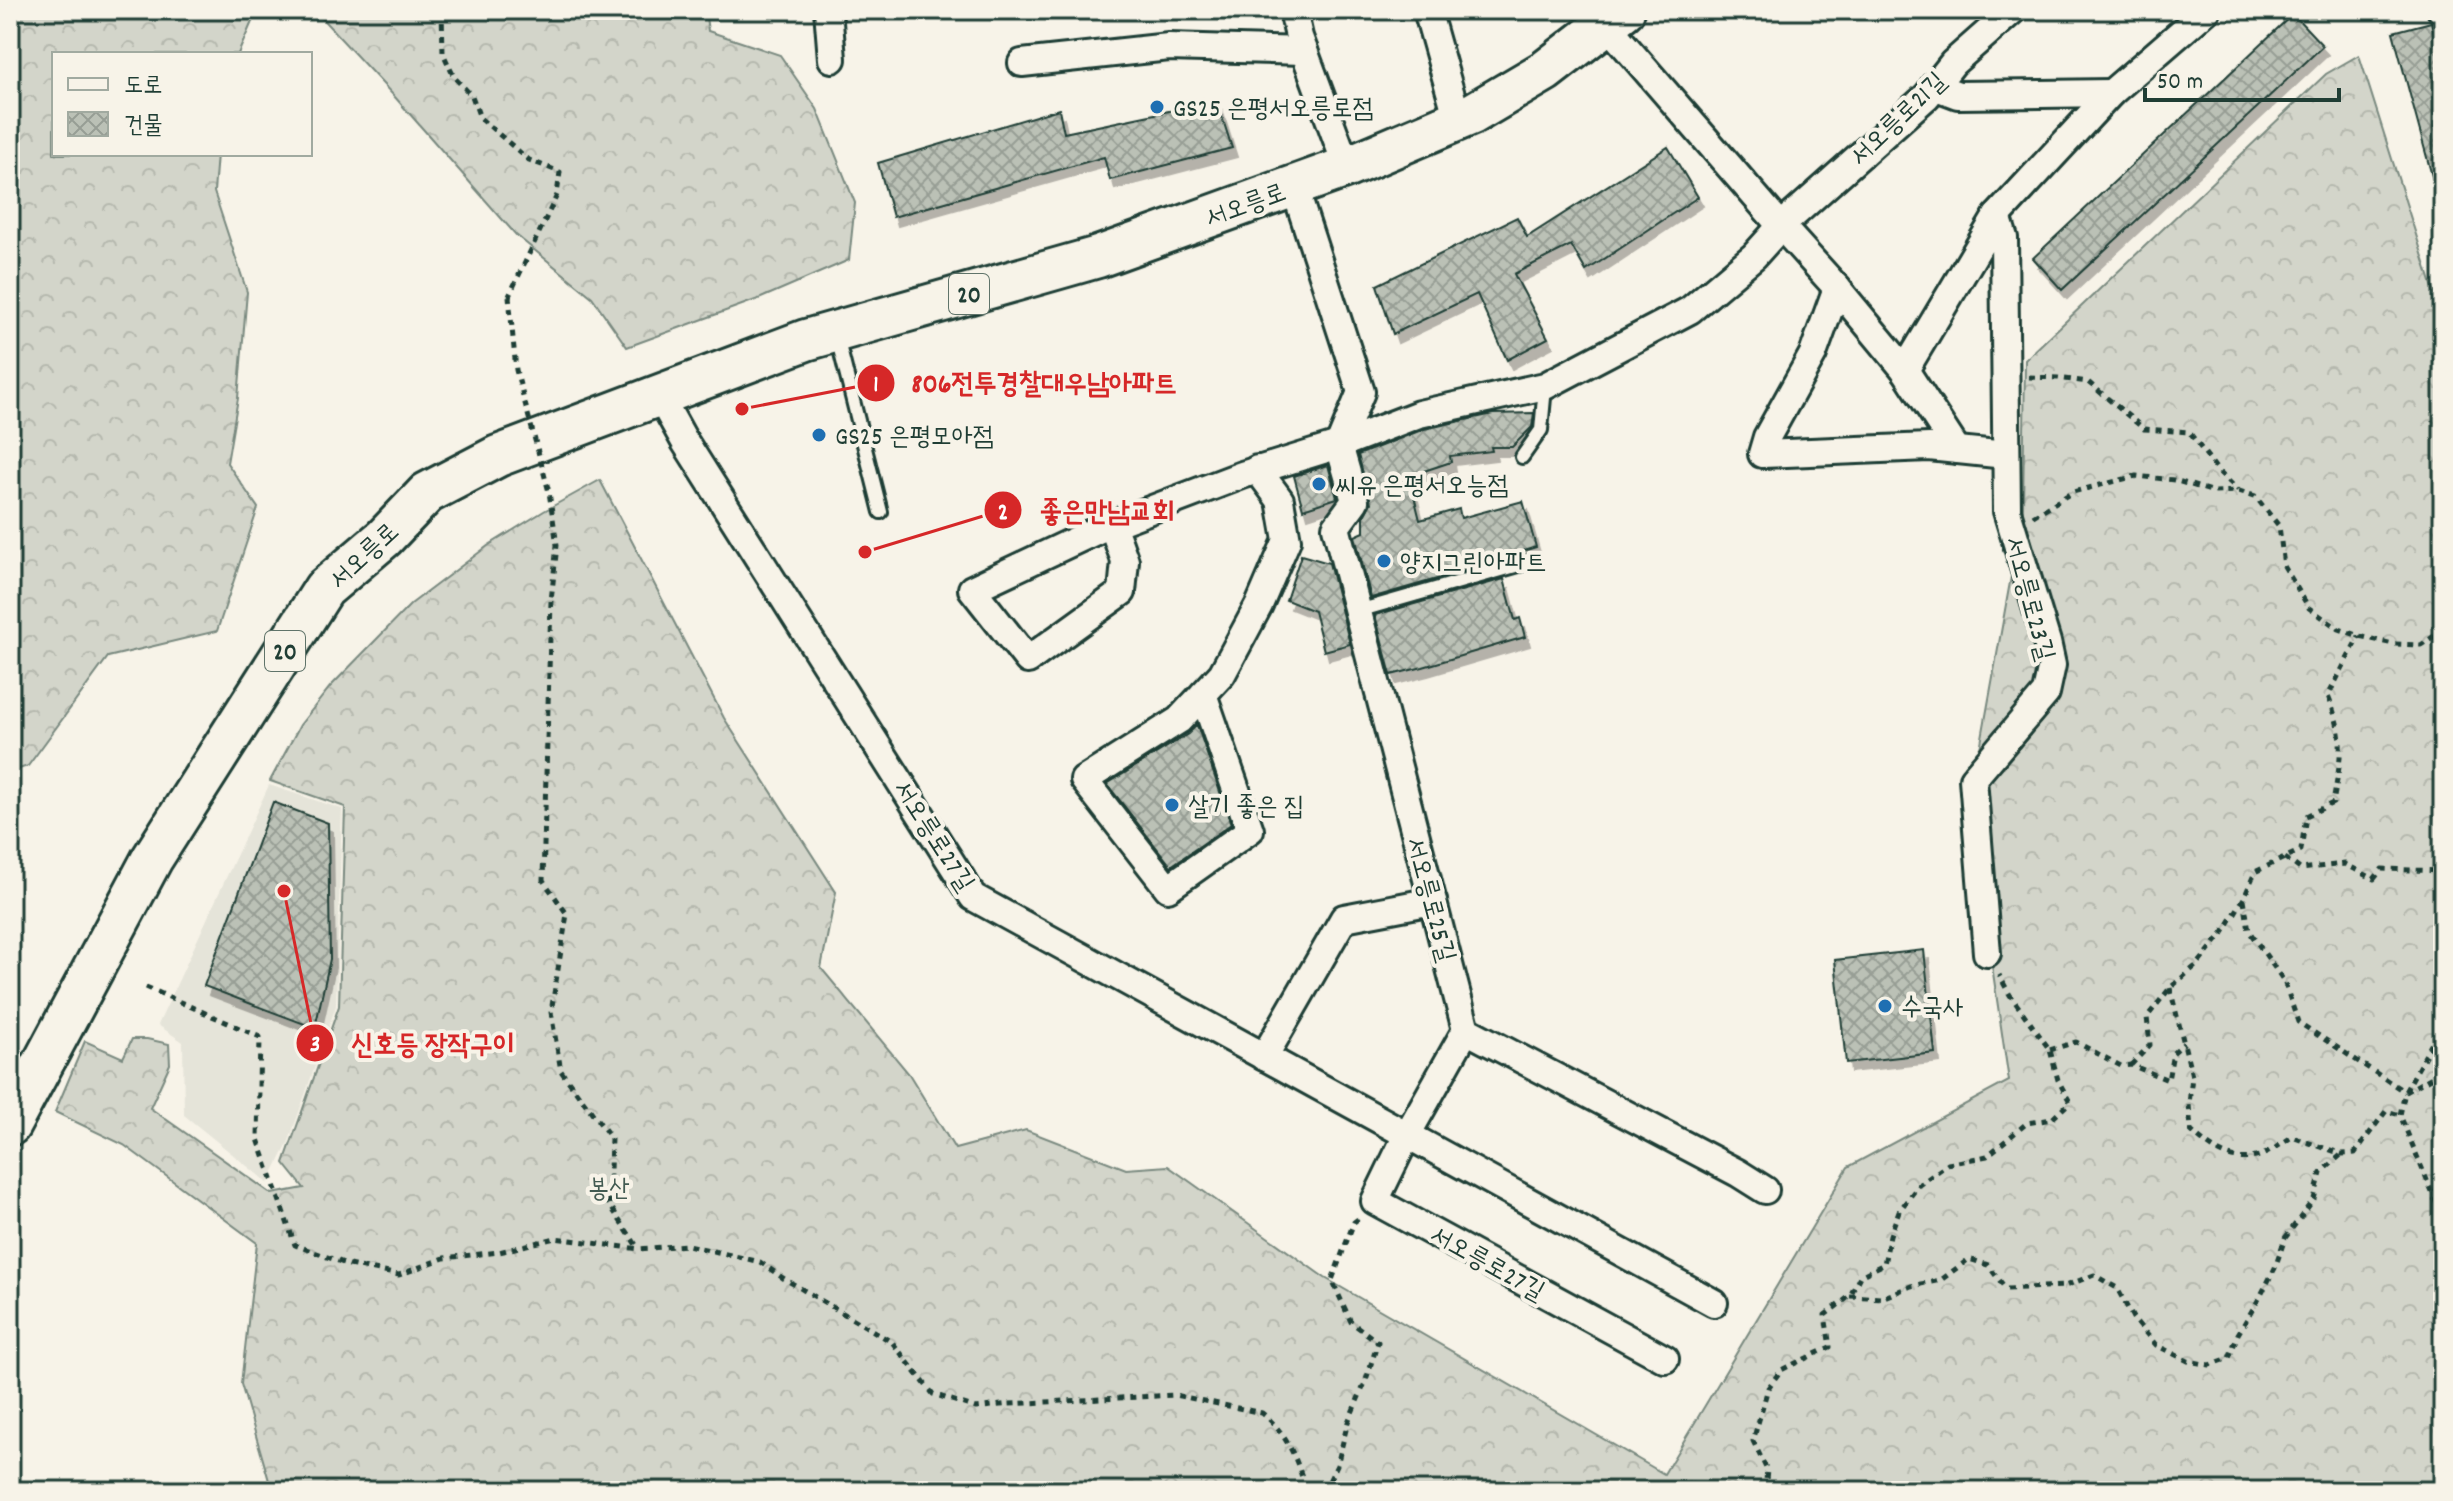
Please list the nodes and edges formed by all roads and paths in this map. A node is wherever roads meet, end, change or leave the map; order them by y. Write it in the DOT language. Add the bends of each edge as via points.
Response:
graph roads {
  1 [pos="442,10"];
  2 [pos="828,10"];
  3 [pos="1293,10"];
  4 [pos="1427,10"];
  5 [pos="2013,10"];
  6 [pos="2207,10"];
  7 [pos="1615,17"];
  8 [pos="1304,51"];
  9 [pos="832,59"];
  10 [pos="1022,63"];
  11 [pos="1934,86"];
  12 [pos="2111,93"];
  13 [pos="1458,120"];
  14 [pos="1347,167"];
  15 [pos="1294,186"];
  16 [pos="1997,216"];
  17 [pos="1781,226"];
  18 [pos="1837,288"];
  19 [pos="835,332"];
  20 [pos="1905,370"];
  21 [pos="2005,370"];
  22 [pos="1545,386"];
  23 [pos="659,395"];
  24 [pos="1339,445"];
  25 [pos="1957,450"];
  26 [pos="2006,455"];
  27 [pos="1522,457"];
  28 [pos="1257,469"];
  29 [pos="2239,491"];
  30 [pos="881,512"];
  31 [pos="1112,524"];
  32 [pos="2013,532"];
  33 [pos="1533,561"];
  34 [pos="1358,611"];
  35 [pos="2443,630"];
  36 [pos="2359,636"];
  37 [pos="1203,694"];
  38 [pos="2285,858"];
  39 [pos="2443,873"];
  40 [pos="2244,898"];
  41 [pos="1433,901"];
  42 [pos="1987,953"];
  43 [pos="146,987"];
  44 [pos="2170,988"];
  45 [pos="2443,1023"];
  46 [pos="1466,1030"];
  47 [pos="2185,1043"];
  48 [pos="2050,1050"];
  49 [pos="1264,1057"];
  50 [pos="2131,1065"];
  51 [pos="2443,1071"];
  52 [pos="2405,1092"];
  53 [pos="2400,1115"];
  54 [pos="10,1125"];
  55 [pos="1407,1135"];
  56 [pos="2342,1154"];
  57 [pos="1765,1190"];
  58 [pos="1375,1201"];
  59 [pos="2443,1219"];
  60 [pos="639,1249"];
  61 [pos="1850,1296"];
  62 [pos="1714,1303"];
  63 [pos="2443,1313"];
  64 [pos="2443,1327"];
  65 [pos="1665,1359"];
  66 [pos="1306,1491"];
  67 [pos="1324,1491"];
  68 [pos="1765,1491"];
  1 -- 60 [label="path, bridge" via="443,53 480,118 529,160 560,172 557,195 509,296 516,370 549,492 557,545 543,880 567,914 551,1012 561,1071 611,1138 609,1204"];
  2 -- 9 [label="street"];
  3 -- 8 [label="street"];
  4 -- 13 [label="street"];
  5 -- 11 [label="street, 서오릉로21길"];
  6 -- 12 [label="street"];
  7 -- 13 [label="main road, 서오릉로 / 20" via="1545,71"];
  7 -- 17 [label="street"];
  8 -- 10 [label="street" via="1169,47"];
  8 -- 14 [label="street"];
  11 -- 12 [label="street" via="1958,95"];
  11 -- 17 [label="street, 서오릉로21길"];
  12 -- 16 [label="street"];
  13 -- 14 [label="main road, 서오릉로 / 20"];
  14 -- 15 [label="main road, 서오릉로 / 20"];
  15 -- 19 [label="main road, 서오릉로 / 20" via="1098,257"];
  15 -- 24 [label="street" via="1361,392"];
  16 -- 20 [label="street"];
  16 -- 21 [label="street, 서오릉로23길" via="2004,238"];
  17 -- 18 [label="street"];
  17 -- 22 [label="street" via="1690,310"];
  18 -- 20 [label="street"];
  18 -- 25 [label="street" via="1813,354 1762,454"];
  19 -- 23 [label="main road, 서오릉로 / 20"];
  19 -- 30 [label="lane"];
  20 -- 25 [label="street"];
  21 -- 26 [label="street, 서오릉로23길"];
  21 -- 29 [label="path" via="2038,379 2088,382 2144,429 2189,432"];
  22 -- 24 [label="street" via="1419,414"];
  22 -- 27 [label="lane" via="1541,430"];
  23 -- 49 [label="street, 서오릉로27길" via="973,897"];
  23 -- 54 [label="main road, 서오릉로 / 20" via="498,456 427,493 324,589 152,859"];
  24 -- 28 [label="street"];
  24 -- 34 [label="street, 서오릉로25길" via="1355,501 1336,527"];
  25 -- 26 [label="street"];
  26 -- 32 [label="street, 서오릉로23길" via="2007,511"];
  28 -- 31 [label="street"];
  28 -- 37 [label="street" via="1280,500 1287,540 1222,674"];
  29 -- 32 [label="path" via="2214,492 2136,476 2073,492"];
  29 -- 36 [label="path" via="2255,496 2279,526 2284,566 2309,608"];
  31 -- 31 [label="street" via="972,589 1028,660 1122,592 1125,561"];
  32 -- 42 [label="street, 서오릉로23길" via="2052,665 2046,693 1973,779"];
  33 -- 34 [label="lane"];
  34 -- 41 [label="street, 서오릉로25길"];
  35 -- 36 [label="path" via="2421,645"];
  36 -- 38 [label="path" via="2328,696 2342,753 2333,803 2306,816 2301,850"];
  37 -- 37 [label="street" via="1179,720 1084,780 1168,888 1250,830"];
  38 -- 39 [label="path" via="2300,869 2345,864 2374,879 2382,869"];
  38 -- 40 [label="path" via="2255,872"];
  40 -- 44 [label="path" via="2198,964"];
  40 -- 52 [label="path" via="2249,931 2284,981 2298,1022"];
  41 -- 46 [label="street, 서오릉로25길"];
  41 -- 49 [label="street" via="1344,918"];
  42 -- 48 [label="path"];
  43 -- 60 [label="path" via="260,1037 258,1139 295,1245 349,1265 399,1275 444,1258 555,1238"];
  44 -- 47 [label="path"];
  44 -- 50 [label="path" via="2147,1017 2150,1045"];
  45 -- 52 [label="path"];
  46 -- 55 [label="street"];
  46 -- 57 [label="street"];
  47 -- 50 [label="path" via="2173,1053 2168,1080"];
  47 -- 56 [label="path" via="2192,1076 2191,1131 2211,1148 2232,1157 2258,1157 2292,1137"];
  48 -- 50 [label="path" via="2076,1042 2121,1066"];
  48 -- 61 [label="path" via="2070,1102 2052,1119 2027,1123 1987,1156 1948,1164 1919,1185 1899,1211 1884,1264 1860,1276"];
  49 -- 55 [label="street, 서오릉로27길"];
  51 -- 52 [label="path"];
  52 -- 53 [label="path"];
  53 -- 56 [label="path" via="2386,1111 2355,1153"];
  53 -- 59 [label="path"];
  55 -- 58 [label="street"];
  55 -- 62 [label="street, 서오릉로27길"];
  56 -- 61 [label="path" via="2321,1173 2314,1199 2285,1238 2229,1358 2210,1365 2156,1345 2117,1288 2094,1275 2065,1286 2006,1289 1988,1265 1969,1259 1941,1280 1882,1298"];
  58 -- 65 [label="street, 서오릉로27길"];
  58 -- 67 [label="path" via="1354,1222 1332,1280 1351,1322 1378,1342"];
  60 -- 66 [label="path" via="688,1245 760,1262 892,1342 933,1394 976,1408 1175,1395 1262,1413 1296,1457"];
  61 -- 68 [label="path" via="1825,1315 1830,1347 1781,1370 1768,1388 1753,1441 1767,1470"];
  63 -- 64 [label="path" via="2437,1326"];
}
